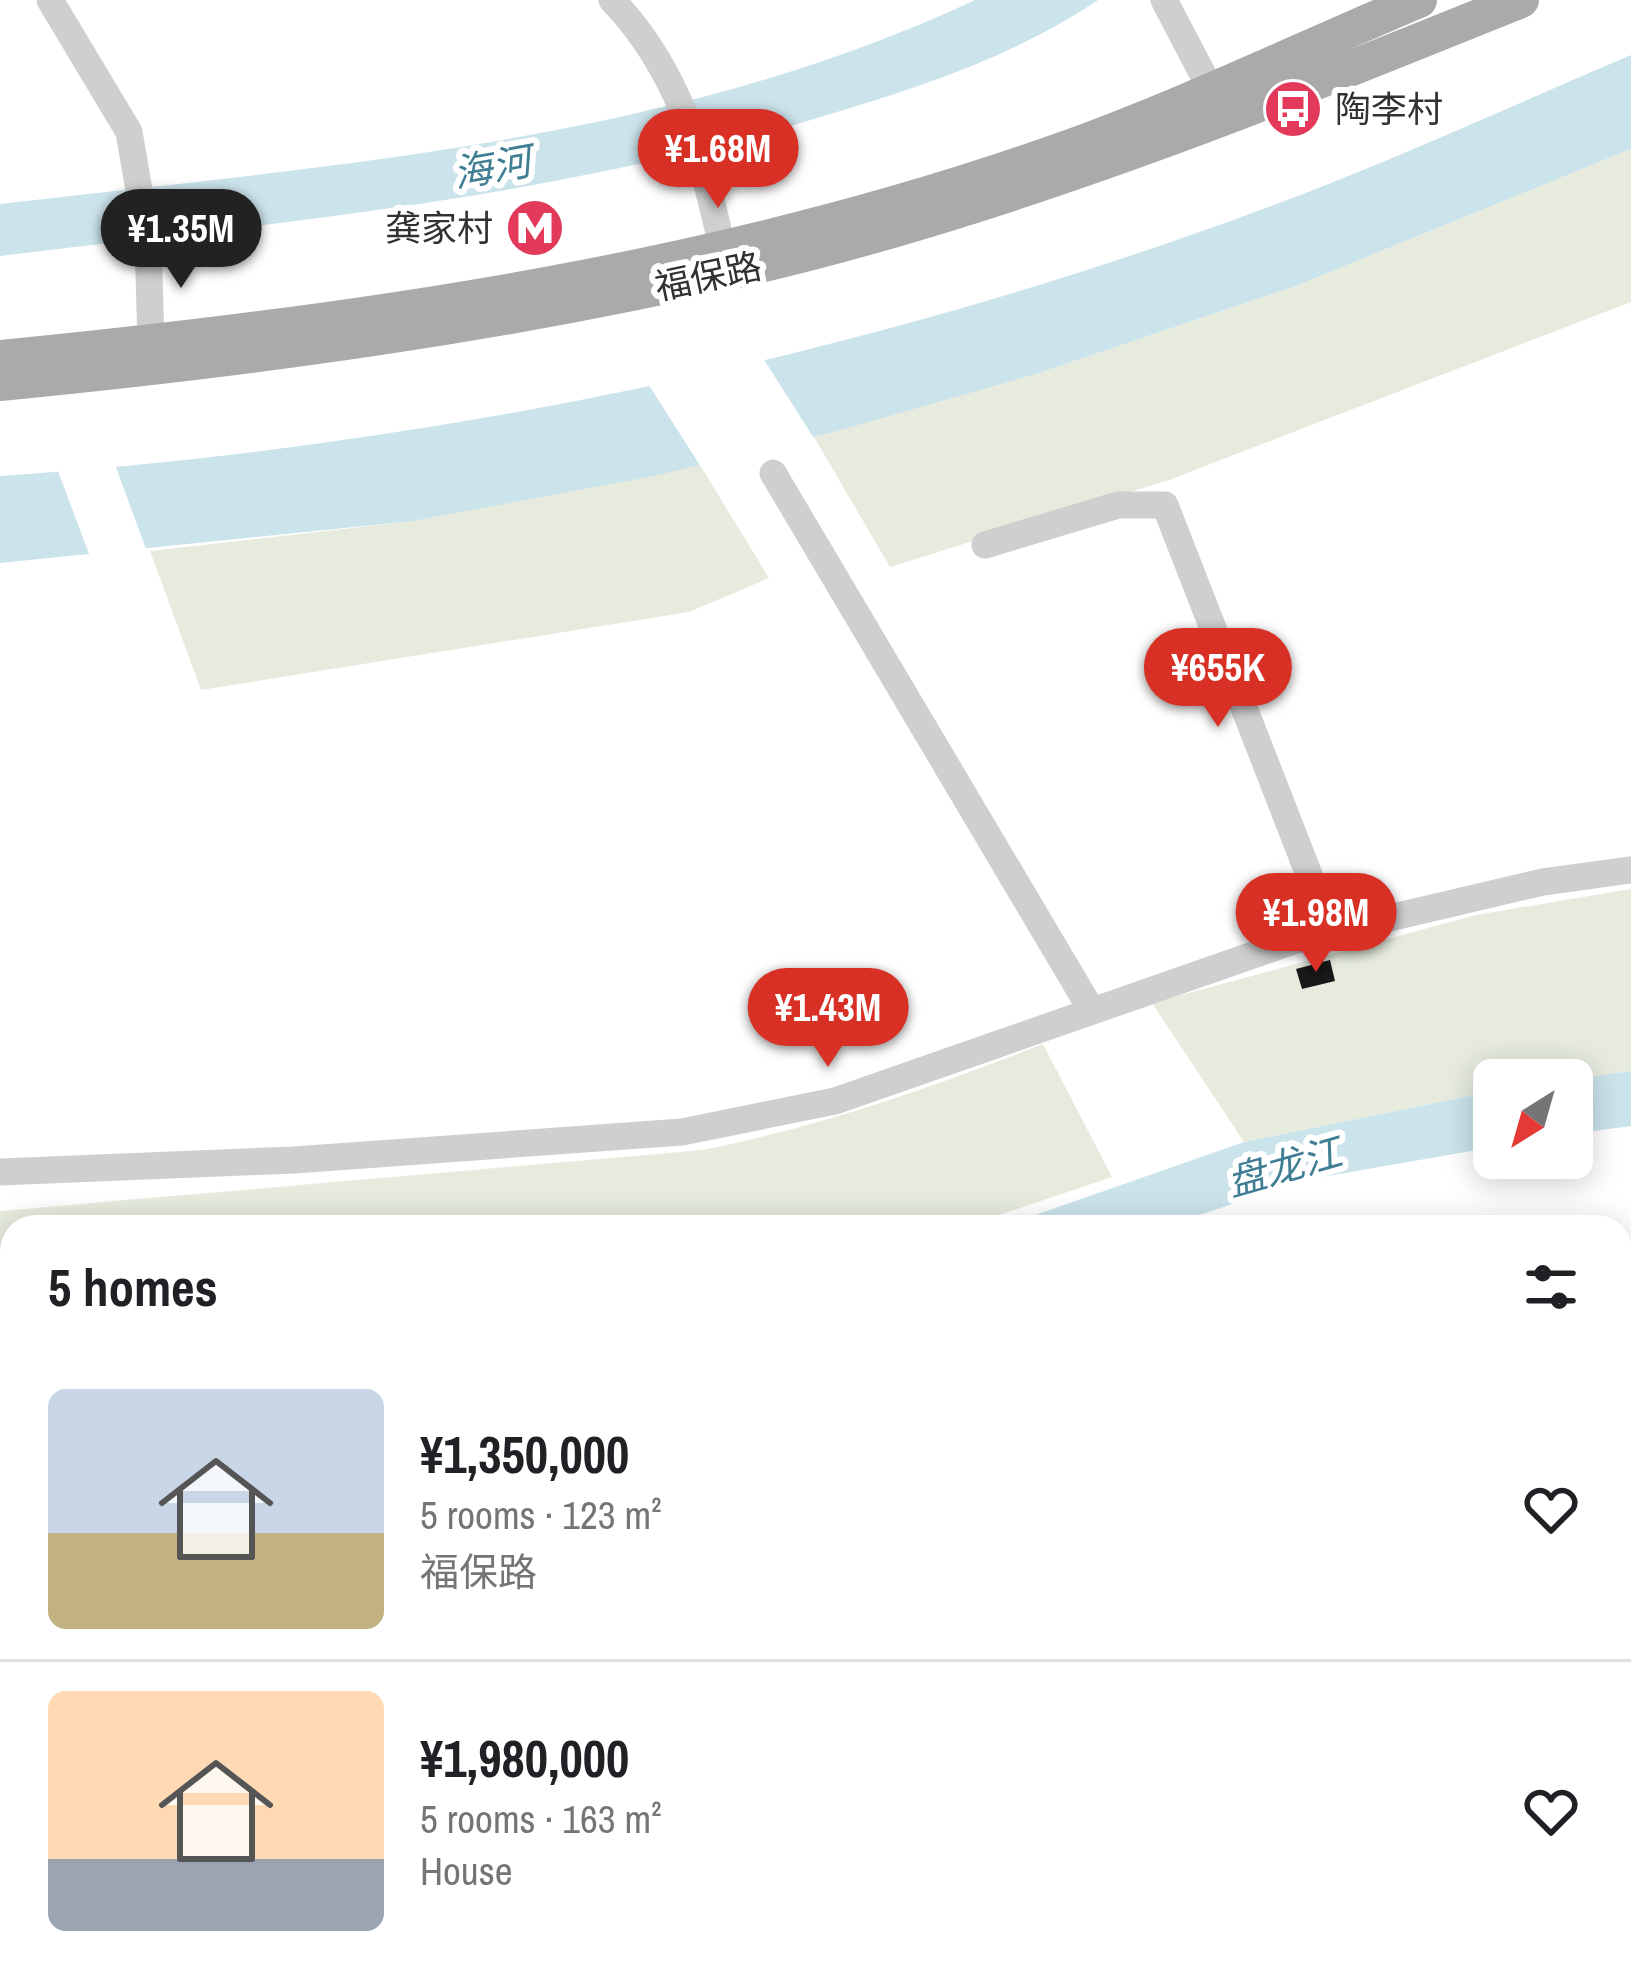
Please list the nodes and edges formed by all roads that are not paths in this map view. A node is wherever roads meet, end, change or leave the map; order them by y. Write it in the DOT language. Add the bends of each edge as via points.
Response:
graph roads {
  1 [pos="50,0"];
  2 [pos="612,0"];
  3 [pos="1419,0"];
  4 [pos="1521,0"];
  5 [pos="1160,3"];
  6 [pos="1210,88"];
  7 [pos="722,247"];
  8 [pos="151,343"];
  9 [pos="0,358"];
  10 [pos="0,383"];
  11 [pos="773,473"];
  12 [pos="985,544"];
  13 [pos="1631,870"];
  14 [pos="1330,931"];
  15 [pos="1092,1011"];
  16 [pos="0,1172"];
  1 -- 8 [label="street" via="129,133 148,242"];
  2 -- 7 [label="street" via="680,95"];
  3 -- 6 [label="main road, 福保路"];
  4 -- 10 [label="main road, 福保路" via="1076,172 763,264 553,309 246,359"];
  5 -- 6 [label="street"];
  6 -- 7 [label="main road, 福保路" via="1068,148"];
  7 -- 8 [label="main road, 福保路" via="548,284"];
  8 -- 9 [label="main road, 福保路"];
  11 -- 15 [label="street"];
  12 -- 14 [label="street" via="1118,505 1165,505"];
  13 -- 14 [label="street"];
  14 -- 15 [label="street"];
  15 -- 16 [label="street" via="835,1101 682,1132"];
}
